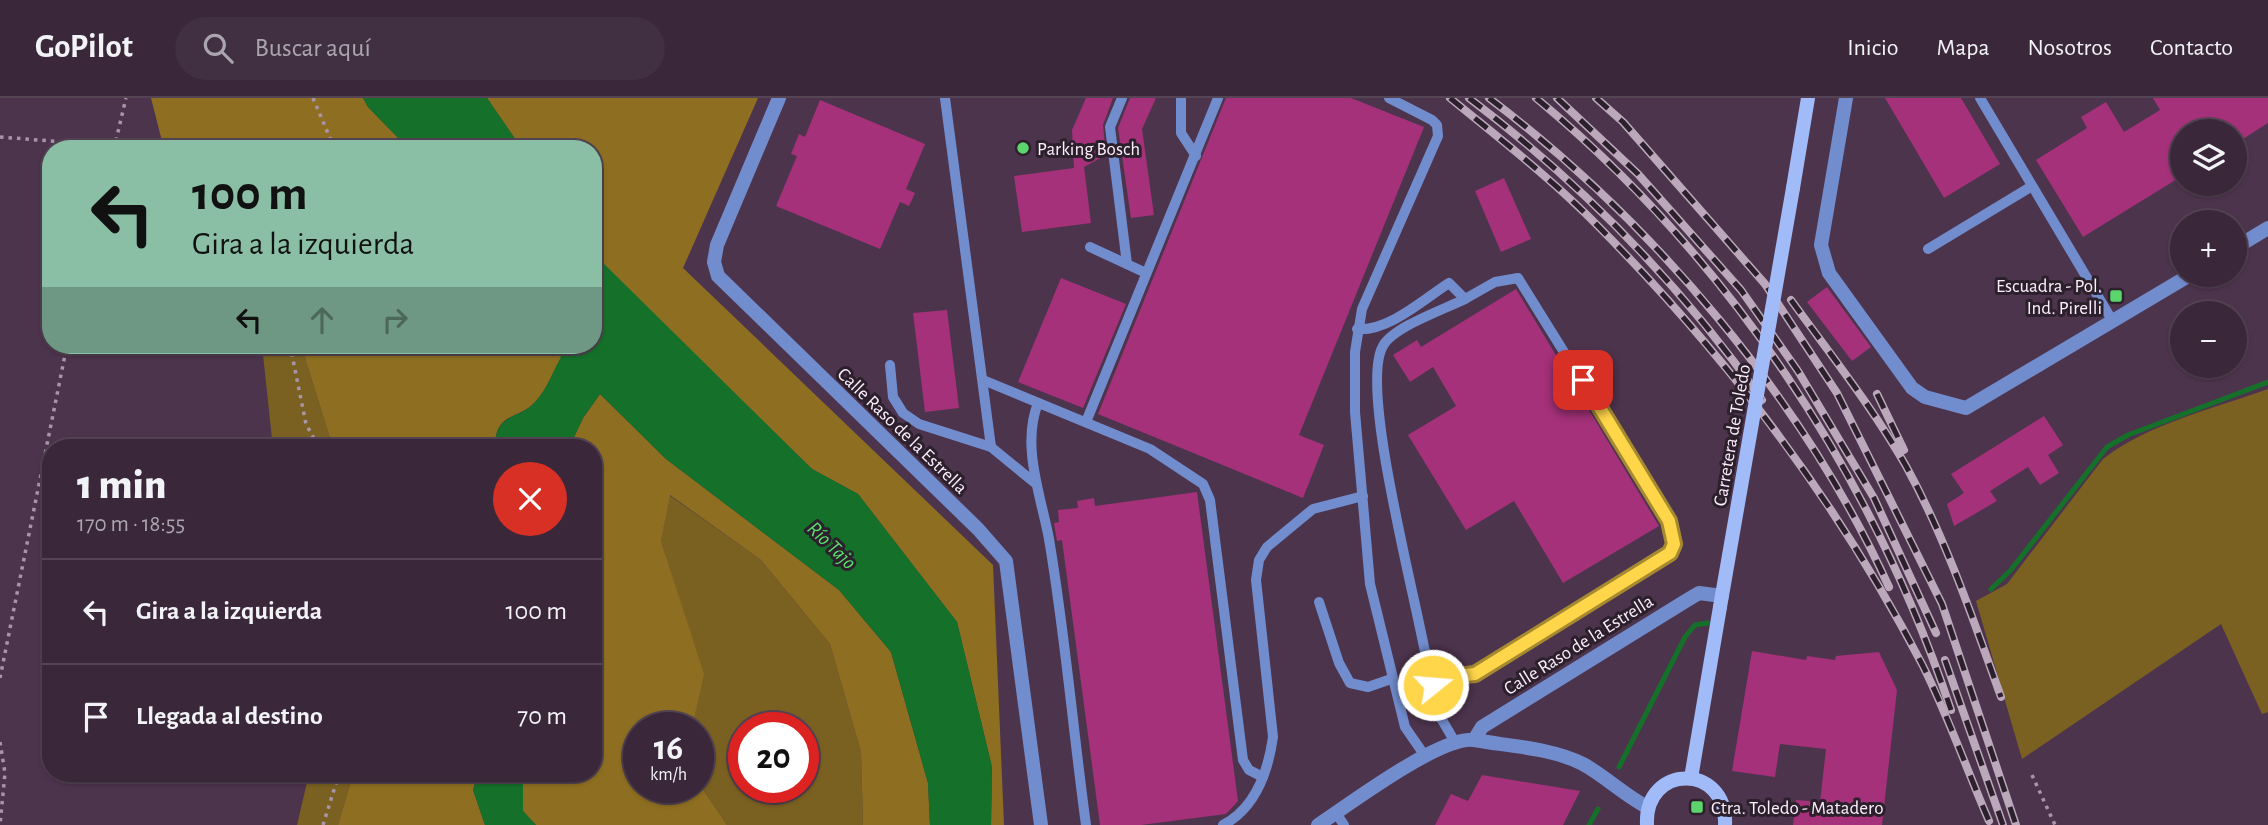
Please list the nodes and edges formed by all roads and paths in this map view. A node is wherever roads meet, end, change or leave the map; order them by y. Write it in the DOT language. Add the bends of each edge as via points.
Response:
graph roads {
  1 [pos="126,98"];
  2 [pos="313,98"];
  3 [pos="779,98"];
  4 [pos="944,98"];
  5 [pos="1122,98"];
  6 [pos="1181,98"];
  7 [pos="1218,98"];
  8 [pos="1389,98"];
  9 [pos="1808,98"];
  10 [pos="1846,98"];
  11 [pos="1980,98"];
  12 [pos="0,137"];
  13 [pos="117,140"];
  14 [pos="331,140"];
  15 [pos="42,141"];
  16 [pos="1196,156"];
  17 [pos="2032,186"];
  18 [pos="2267,232"];
  19 [pos="2247,242"];
  20 [pos="1090,247"];
  21 [pos="1928,249"];
  22 [pos="1127,264"];
  23 [pos="1146,272"];
  24 [pos="2170,287"];
  25 [pos="1465,299"];
  26 [pos="2112,320"];
  27 [pos="1357,329"];
  28 [pos="65,354"];
  29 [pos="292,354"];
  30 [pos="890,365"];
  31 [pos="983,380"];
  32 [pos="1038,403"];
  33 [pos="1086,422"];
  34 [pos="48,439"];
  35 [pos="314,439"];
  36 [pos="991,447"];
  37 [pos="42,469"];
  38 [pos="1035,483"];
  39 [pos="1363,496"];
  40 [pos="1721,601"];
  41 [pos="1319,602"];
  42 [pos="0,678"];
  43 [pos="1391,679"];
  44 [pos="1433,685"];
  45 [pos="1474,740"];
  46 [pos="0,742"];
  47 [pos="1455,742"];
  48 [pos="1425,756"];
  49 [pos="2032,775"];
  50 [pos="1263,778"];
  51 [pos="1691,778"];
  52 [pos="336,782"];
  53 [pos="1647,807"];
  54 [pos="1340,819"];
  55 [pos="1,825"];
  56 [pos="323,825"];
  57 [pos="1041,825"];
  58 [pos="1086,825"];
  59 [pos="1223,825"];
  60 [pos="1318,825"];
  61 [pos="1647,825"];
  62 [pos="1725,825"];
  63 [pos="2055,825"];
  1 -- 13 [label="path"];
  2 -- 14 [label="path"];
  3 -- 57 [label="street, Calle Raso de la Estrella" via="717,245 714,262 718,276 1006,561"];
  4 -- 31 [label="lane"];
  5 -- 22 [label="lane" via="1110,127"];
  6 -- 16 [label="lane" via="1181,132"];
  7 -- 16 [label="lane"];
  8 -- 27 [label="lane" via="1432,120 1438,136"];
  9 -- 40 [label="street, Carretera de Toledo, bridge"];
  10 -- 26 [label="street" via="1821,245 1823,260 1912,388 1936,401 1966,408"];
  11 -- 17 [label="lane"];
  12 -- 15 [label="path"];
  16 -- 23 [label="lane"];
  17 -- 21 [label="lane"];
  17 -- 26 [label="lane"];
  18 -- 19 [label="street"];
  20 -- 22 [label="lane"];
  22 -- 23 [label="lane"];
  23 -- 33 [label="lane"];
  24 -- 26 [label="street"];
  25 -- 27 [label="lane" via="1450,283 1382,325"];
  25 -- 44 [label="lane" via="1393,335 1382,347 1378,372 1381,430"];
  25 -- 44 [label="lane" via="1494,282 1518,278 1669,521 1674,544 1670,553 1475,674 1448,677"];
  27 -- 39 [label="lane" via="1355,412"];
  28 -- 34 [label="path"];
  29 -- 35 [label="path" via="306,424"];
  30 -- 36 [label="lane" via="893,397 903,413 919,424"];
  31 -- 32 [label="lane"];
  31 -- 36 [label="lane"];
  32 -- 33 [label="lane"];
  32 -- 38 [label="lane" via="1031,420"];
  33 -- 50 [label="lane" via="1150,449 1203,484 1210,500 1243,760"];
  36 -- 38 [label="lane"];
  37 -- 42 [label="path"];
  38 -- 58 [label="lane" via="1049,538"];
  39 -- 43 [label="lane" via="1370,584"];
  39 -- 50 [label="lane" via="1313,509 1267,547 1259,560 1256,580 1273,737"];
  40 -- 45 [label="street, Calle Raso de la Estrella" via="1699,593 1482,727"];
  40 -- 51 [label="street, Carretera de Toledo"];
  41 -- 43 [label="lane" via="1350,683 1368,687"];
  43 -- 48 [label="lane" via="1405,727"];
  44 -- 47 [label="lane" via="1435,708"];
  45 -- 47 [label="street"];
  45 -- 53 [label="street" via="1584,764"];
  46 -- 55 [label="path" via="5,773"];
  47 -- 48 [label="street"];
  48 -- 54 [label="street"];
  49 -- 63 [label="path"];
  50 -- 59 [label="lane" via="1239,817"];
  51 -- 53 [label="street" via="1663,784"];
  51 -- 62 [label="street" via="1718,794 1725,808"];
  52 -- 56 [label="path"];
  53 -- 61 [label="street"];
  54 -- 60 [label="street"];
}
